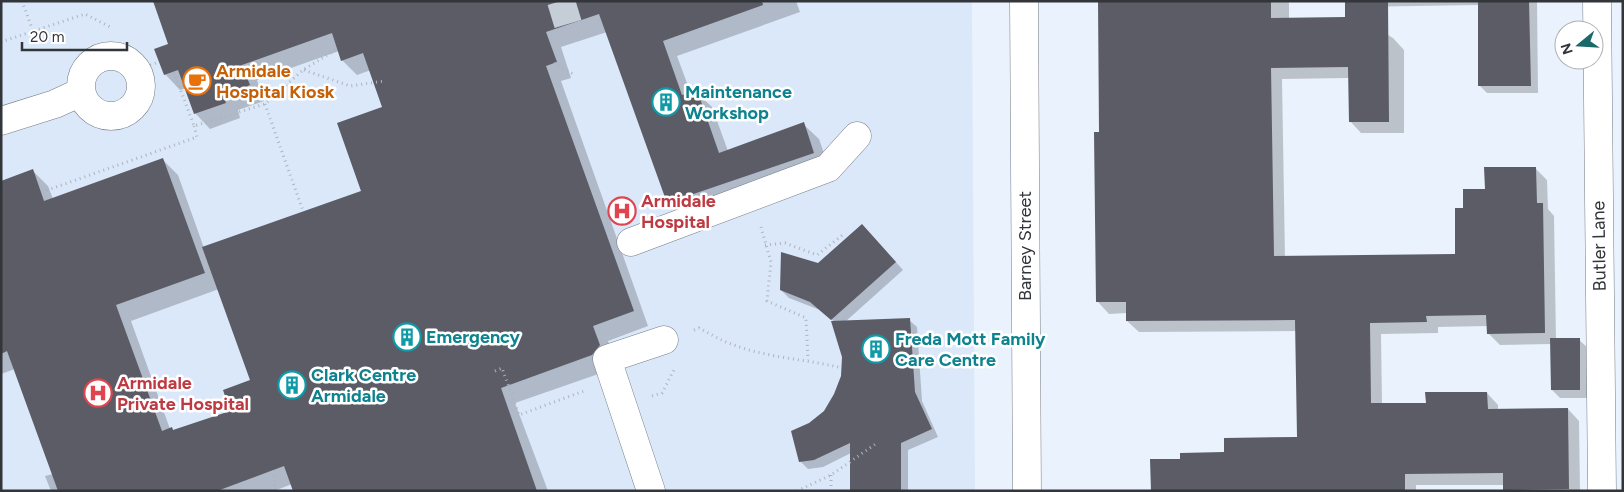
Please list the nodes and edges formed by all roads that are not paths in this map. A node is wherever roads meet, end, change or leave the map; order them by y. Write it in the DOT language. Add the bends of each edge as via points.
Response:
graph roads {
  1 [pos="1024,1"];
  2 [pos="1597,1"];
  3 [pos="81,92"];
  4 [pos="1,121"];
  5 [pos="856,136"];
  6 [pos="630,242"];
  7 [pos="664,340"];
  8 [pos="651,491"];
  9 [pos="1027,491"];
  10 [pos="1602,491"];
  1 -- 9 [label="street, Barney Street"];
  2 -- 10 [label="street, Butler Lane"];
  3 -- 3 [label="street" via="91,109 99,114 116,116 126,112 139,98 148,66 107,56 84,72"];
  3 -- 4 [label="street"];
  5 -- 6 [label="street" via="828,168"];
  7 -- 8 [label="street" via="607,359"];
}
